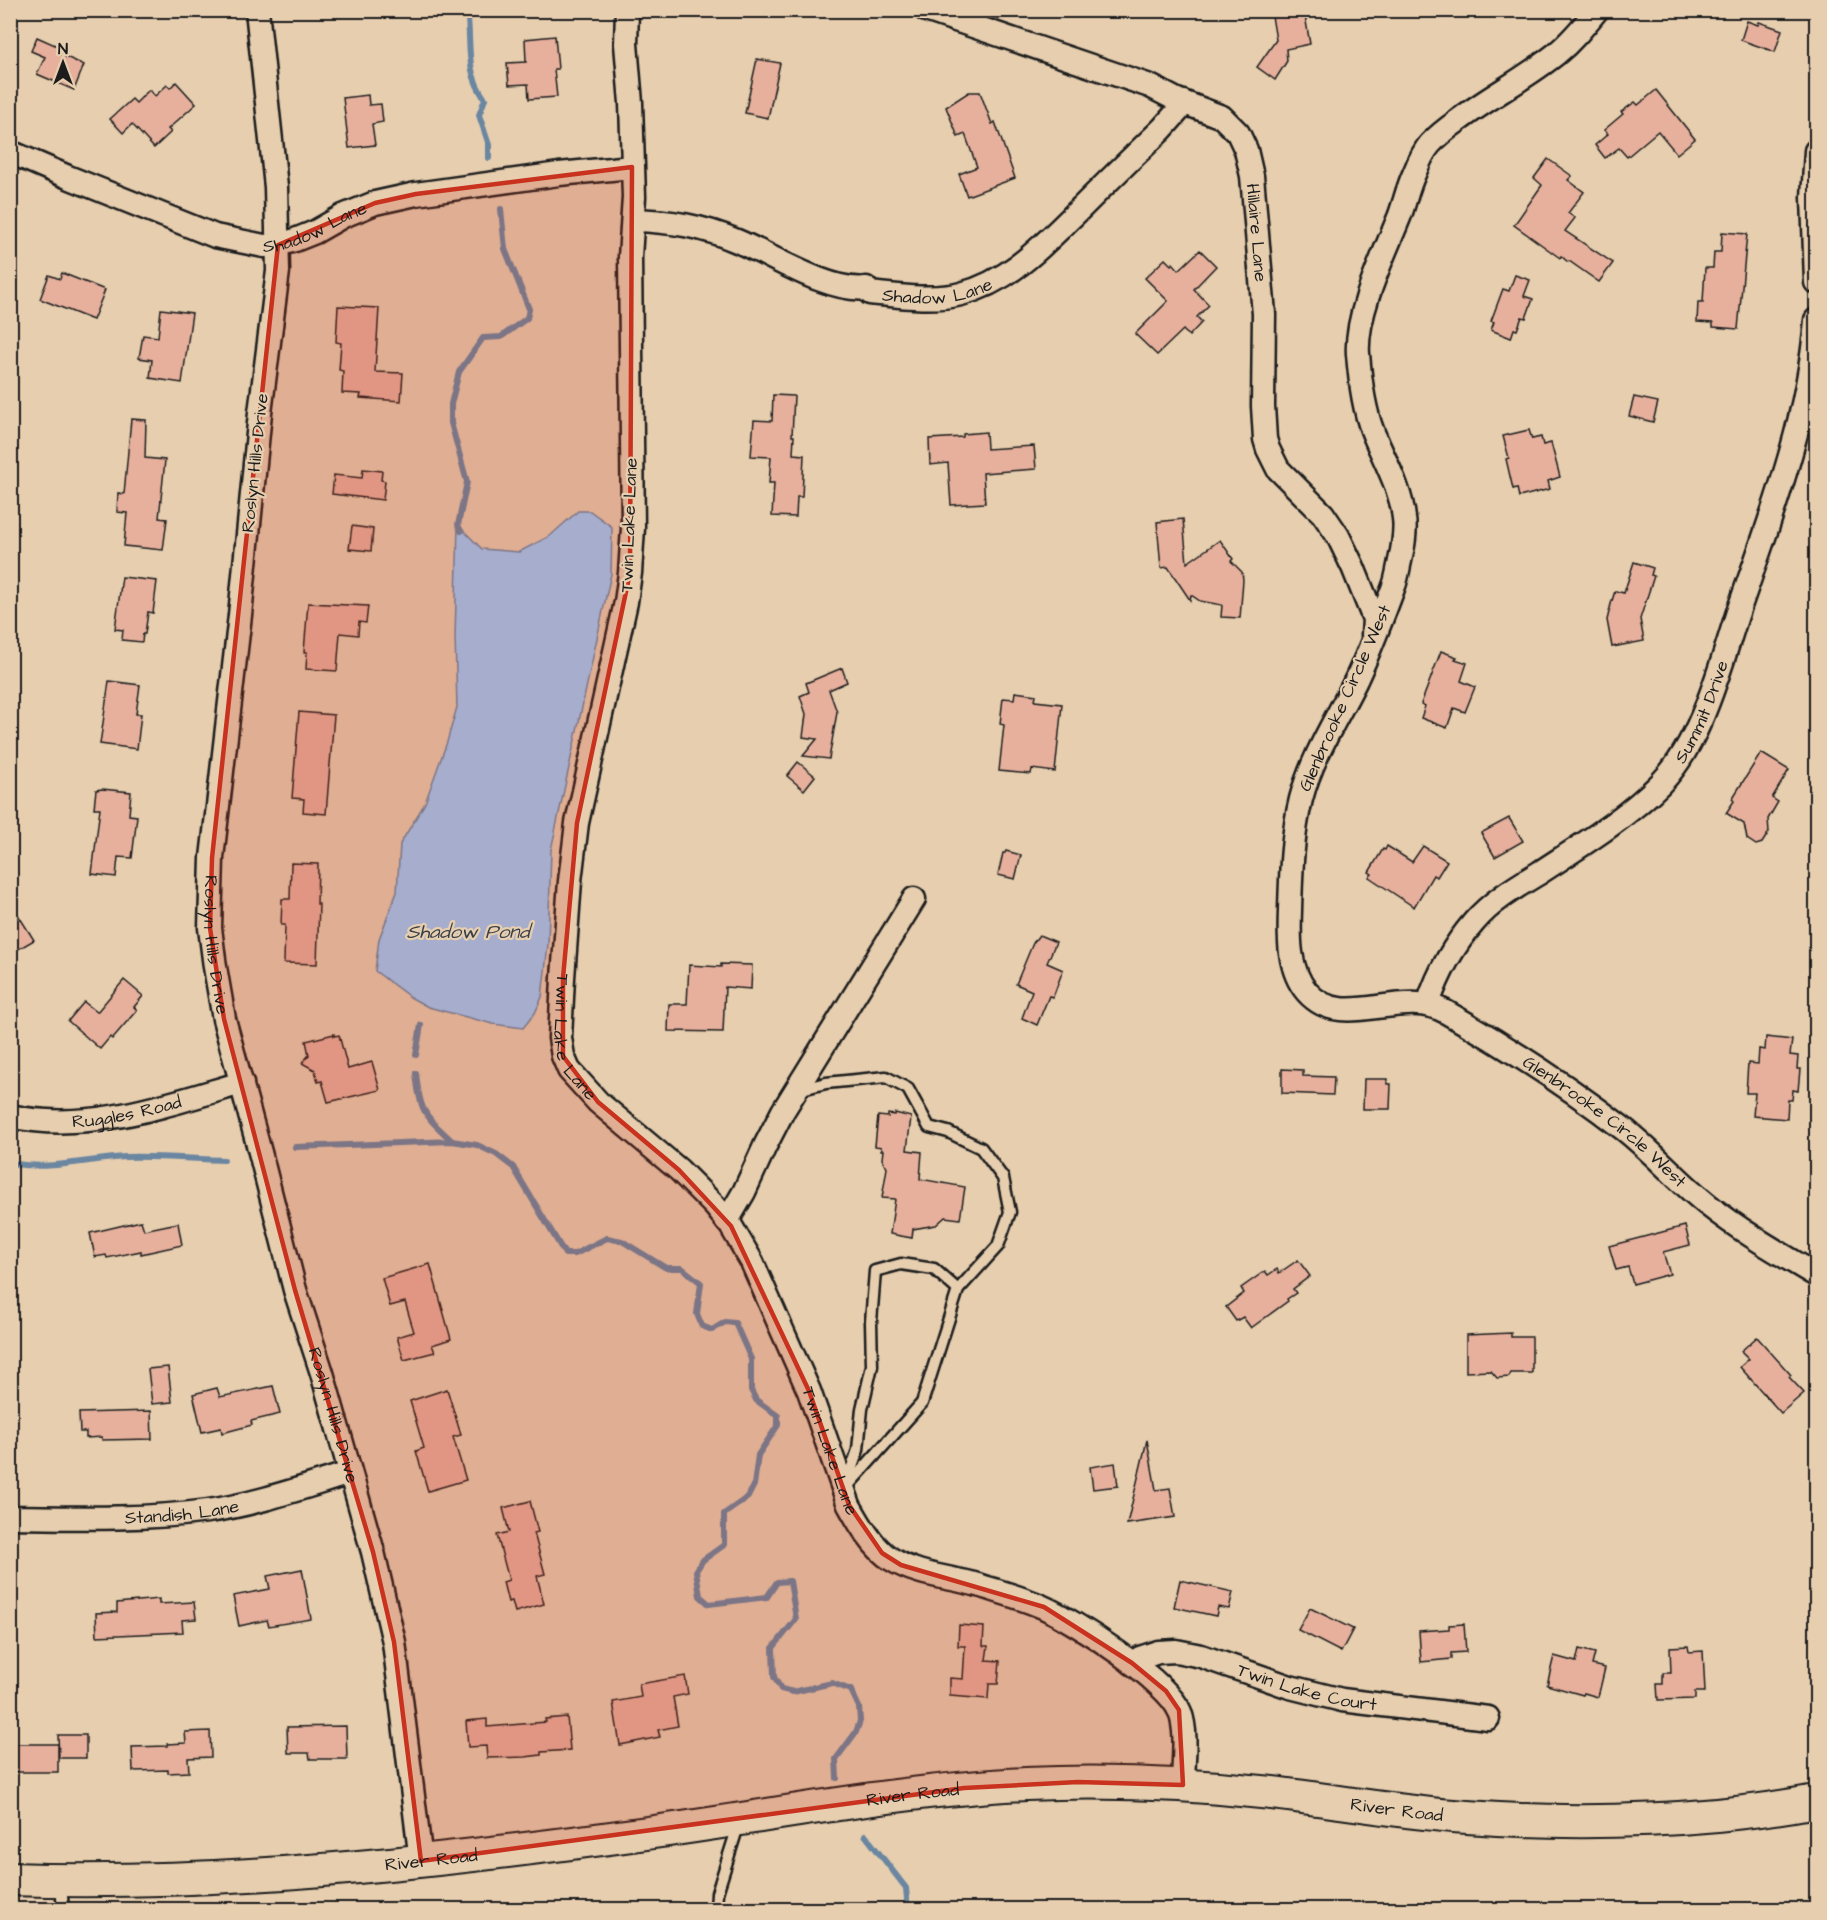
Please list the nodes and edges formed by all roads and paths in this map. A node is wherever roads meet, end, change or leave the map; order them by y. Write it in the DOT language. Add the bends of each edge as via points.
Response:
graph roads {
  1 [pos="257,10"];
  2 [pos="627,10"];
  3 [pos="926,10"];
  4 [pos="1597,10"];
  5 [pos="1183,102"];
  6 [pos="1816,151"];
  7 [pos="10,152"];
  8 [pos="632,167"];
  9 [pos="633,220"];
  10 [pos="278,245"];
  11 [pos="1816,282"];
  12 [pos="1816,320"];
  13 [pos="1373,639"];
  14 [pos="914,899"];
  15 [pos="1428,1004"];
  16 [pos="242,1083"];
  17 [pos="795,1090"];
  18 [pos="10,1116"];
  19 [pos="727,1221"];
  20 [pos="1816,1275"];
  21 [pos="957,1290"];
  22 [pos="351,1473"];
  23 [pos="844,1490"];
  24 [pos="10,1517"];
  25 [pos="1132,1663"];
  26 [pos="1488,1718"];
  27 [pos="1183,1785"];
  28 [pos="1816,1802"];
  29 [pos="740,1820"];
  30 [pos="421,1861"];
  31 [pos="10,1879"];
  32 [pos="62,1895"];
  33 [pos="716,1910"];
  1 -- 10 [label="street, Roslyn Hills Drive" via="276,187"];
  2 -- 8 [label="street, Twin Lake Lane"];
  3 -- 5 [label="street, Hillaire Lane" via="1150,86"];
  4 -- 13 [label="street, Glenbrooke Circle West" via="1555,55 1486,100 1427,147 1413,174 1366,304 1358,342 1364,401 1405,521 1395,584"];
  5 -- 9 [label="street, Shadow Lane" via="1162,129 1021,264 989,284 961,294 893,296 866,288 854,289 704,229 668,221"];
  5 -- 13 [label="street, Hillaire Lane" via="1228,121 1246,150 1252,176 1264,314 1265,439 1278,469 1323,514 1338,536 1374,619"];
  6 -- 11 [label="street"];
  7 -- 10 [label="street, Shadow Lane" via="215,236"];
  8 -- 9 [label="street, Twin Lake Lane"];
  8 -- 10 [label="street, Shadow Lane" via="416,194 375,203"];
  9 -- 19 [label="street, Twin Lake Lane" via="630,573 577,824 560,1038 563,1056 577,1080 679,1170"];
  10 -- 16 [label="street, Roslyn Hills Drive" via="212,858 210,928 214,968"];
  12 -- 15 [label="street, Summit Drive" via="1814,357 1798,428 1696,731 1679,761 1638,804 1499,899 1475,920 1436,979"];
  13 -- 15 [label="street, Glenbrooke Circle West" via="1314,762 1302,796 1291,868 1292,957 1297,976 1308,993 1332,1008"];
  14 -- 17 [label="street"];
  15 -- 20 [label="street, Glenbrooke Circle West" via="1550,1076 1628,1132 1748,1235"];
  16 -- 18 [label="street, Ruggles Road" via="119,1116 77,1121"];
  16 -- 22 [label="street, Roslyn Hills Drive" via="295,1290"];
  17 -- 19 [label="street"];
  17 -- 21 [label="lane" via="886,1077 908,1089 929,1127 981,1148 1003,1178 1010,1212 998,1246"];
  19 -- 23 [label="street, Twin Lake Lane" via="775,1311"];
  21 -- 23 [label="lane" via="922,1403"];
  21 -- 23 [label="lane" via="934,1269 901,1264 875,1271 872,1366 858,1450"];
  22 -- 24 [label="street, Standish Lane" via="260,1500 164,1516"];
  22 -- 30 [label="street, Roslyn Hills Drive" via="394,1642"];
  23 -- 25 [label="street, Twin Lake Lane" via="857,1520 891,1559 1044,1607"];
  25 -- 26 [label="street, Twin Lake Court" via="1158,1652 1176,1651 1342,1700"];
  25 -- 27 [label="street, Twin Lake Lane" via="1166,1691 1179,1710"];
  27 -- 28 [label="main road, River Road" via="1512,1820 1657,1820"];
  27 -- 29 [label="main road, River Road" via="1067,1783 964,1788"];
  29 -- 30 [label="main road, River Road"];
  29 -- 33 [label="lane" via="717,1893"];
  30 -- 32 [label="main road, River Road" via="210,1878 114,1881"];
  31 -- 32 [label="main road, River Road"];
}
